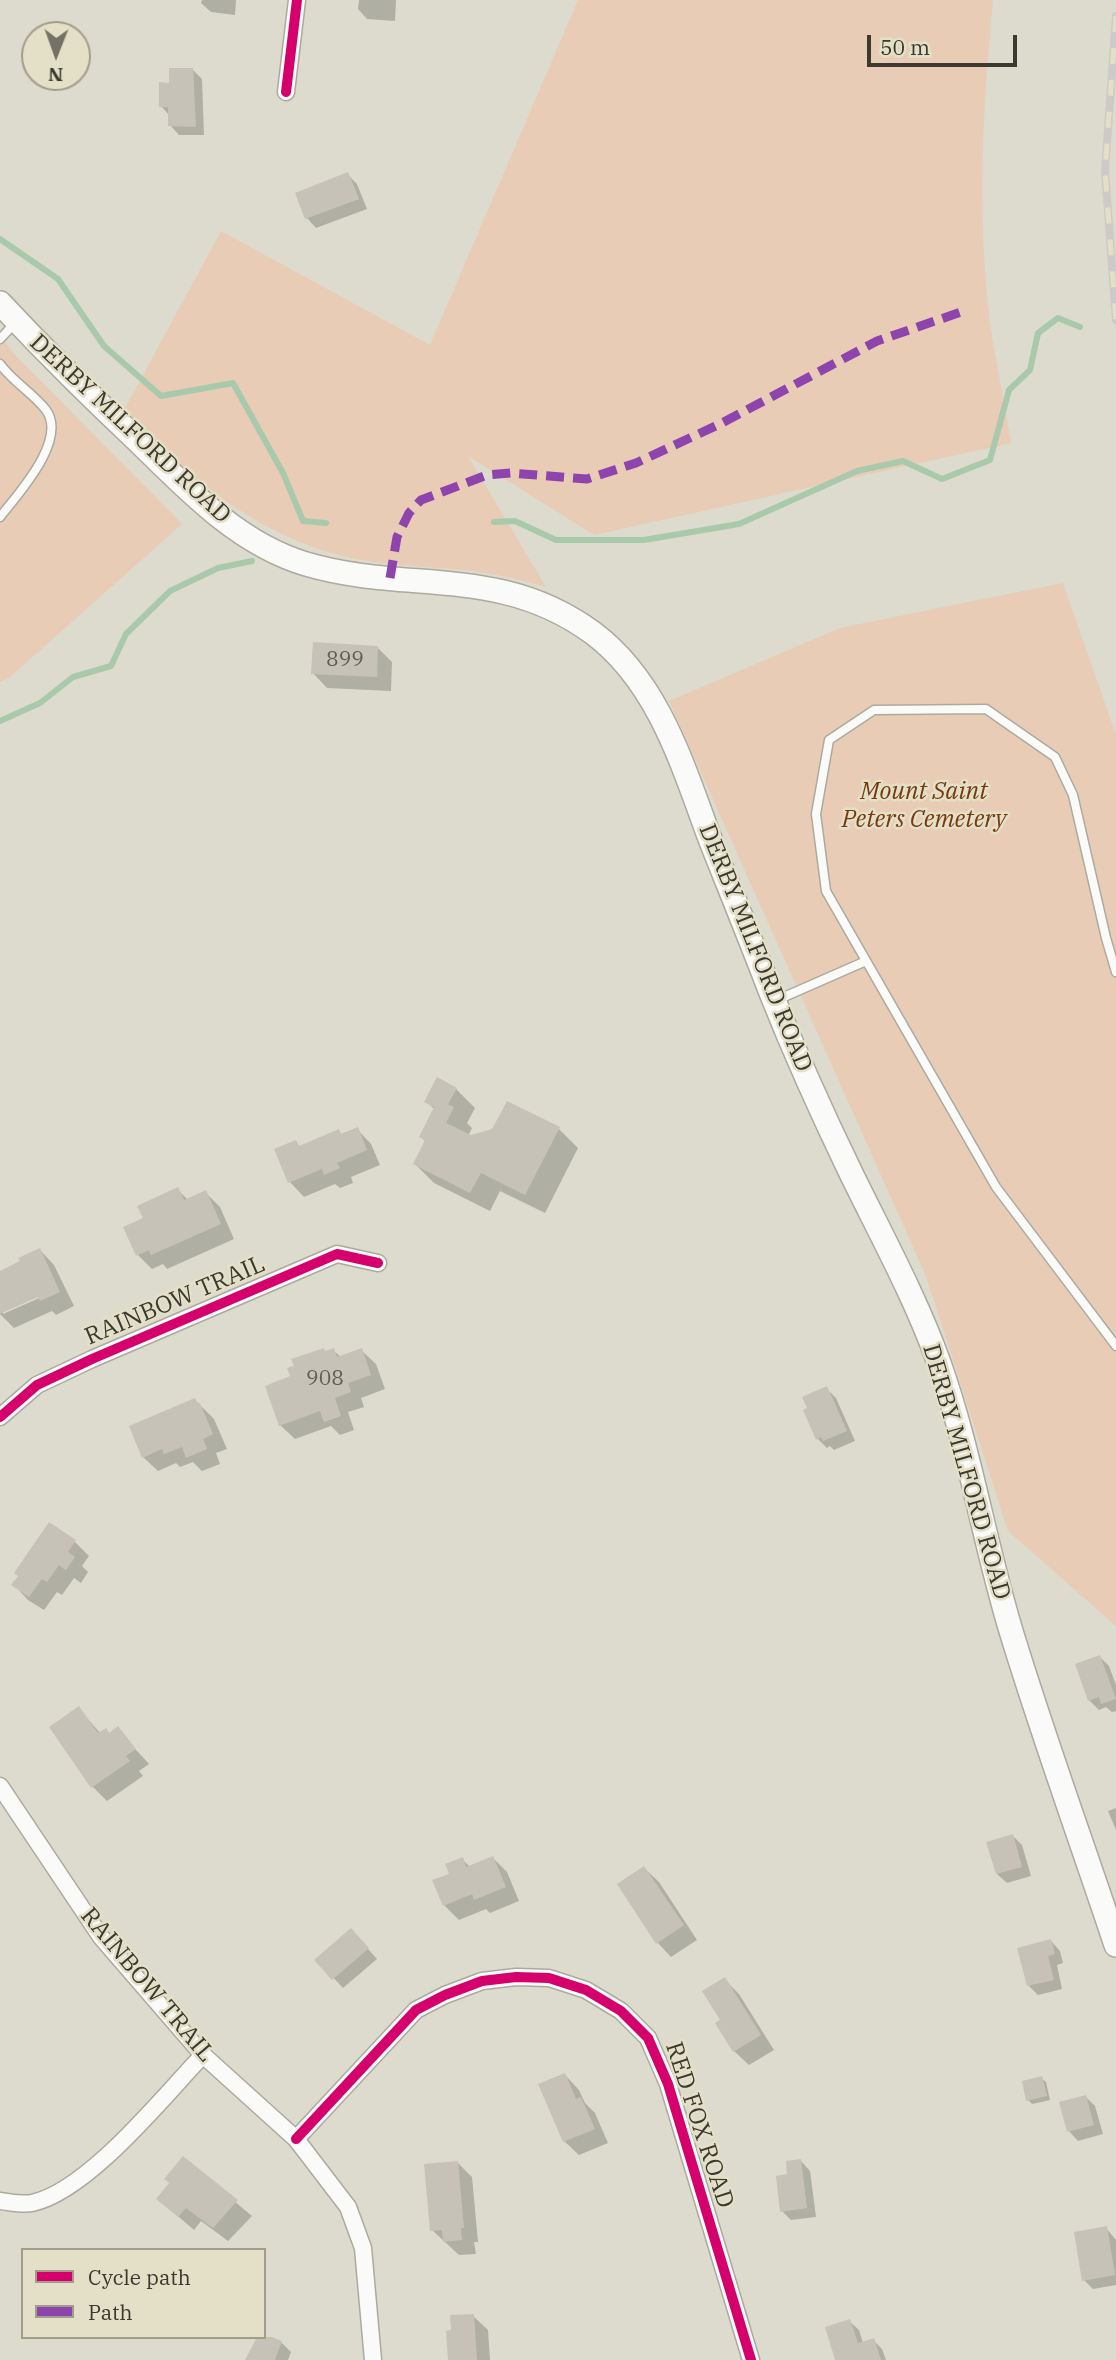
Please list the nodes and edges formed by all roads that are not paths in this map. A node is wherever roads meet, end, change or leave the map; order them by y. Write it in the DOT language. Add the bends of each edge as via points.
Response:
graph roads {
  1 [pos="297,0"];
  2 [pos="286,92"];
  3 [pos="0,303"];
  4 [pos="17,321"];
  5 [pos="0,339"];
  6 [pos="0,364"];
  7 [pos="0,517"];
  8 [pos="866,961"];
  9 [pos="1116,972"];
  10 [pos="775,1002"];
  11 [pos="378,1263"];
  12 [pos="1116,1346"];
  13 [pos="0,1417"];
  14 [pos="0,1786"];
  15 [pos="1116,1945"];
  16 [pos="203,2055"];
  17 [pos="296,2139"];
  18 [pos="0,2201"];
  19 [pos="373,2360"];
  20 [pos="751,2360"];
  1 -- 2 [label="street"];
  3 -- 4 [label="main road, DERBY MILFORD ROAD"];
  4 -- 5 [label="lane"];
  4 -- 10 [label="main road, DERBY MILFORD ROAD" via="203,503 258,543 285,557 331,570 512,592 567,617 613,651 663,721"];
  6 -- 7 [label="lane" via="47,411 53,426 37,468"];
  8 -- 9 [label="lane" via="826,891 816,814 829,740 874,710 986,709 1055,757 1073,796"];
  8 -- 10 [label="lane"];
  8 -- 12 [label="lane" via="996,1187"];
  10 -- 15 [label="main road, DERBY MILFORD ROAD" via="939,1362 1011,1631"];
  11 -- 13 [label="street, RAINBOW TRAIL" via="337,1254 37,1385"];
  14 -- 16 [label="street, RAINBOW TRAIL" via="101,1937"];
  16 -- 17 [label="street, RAINBOW TRAIL"];
  16 -- 18 [label="street" via="108,2156 67,2188 32,2203"];
  17 -- 19 [label="street, RAINBOW TRAIL" via="348,2207 363,2248"];
  17 -- 20 [label="street, RED FOX ROAD" via="416,2010 482,1982 516,1977 550,1978 586,1990 621,2011 648,2038 668,2084"];
}
